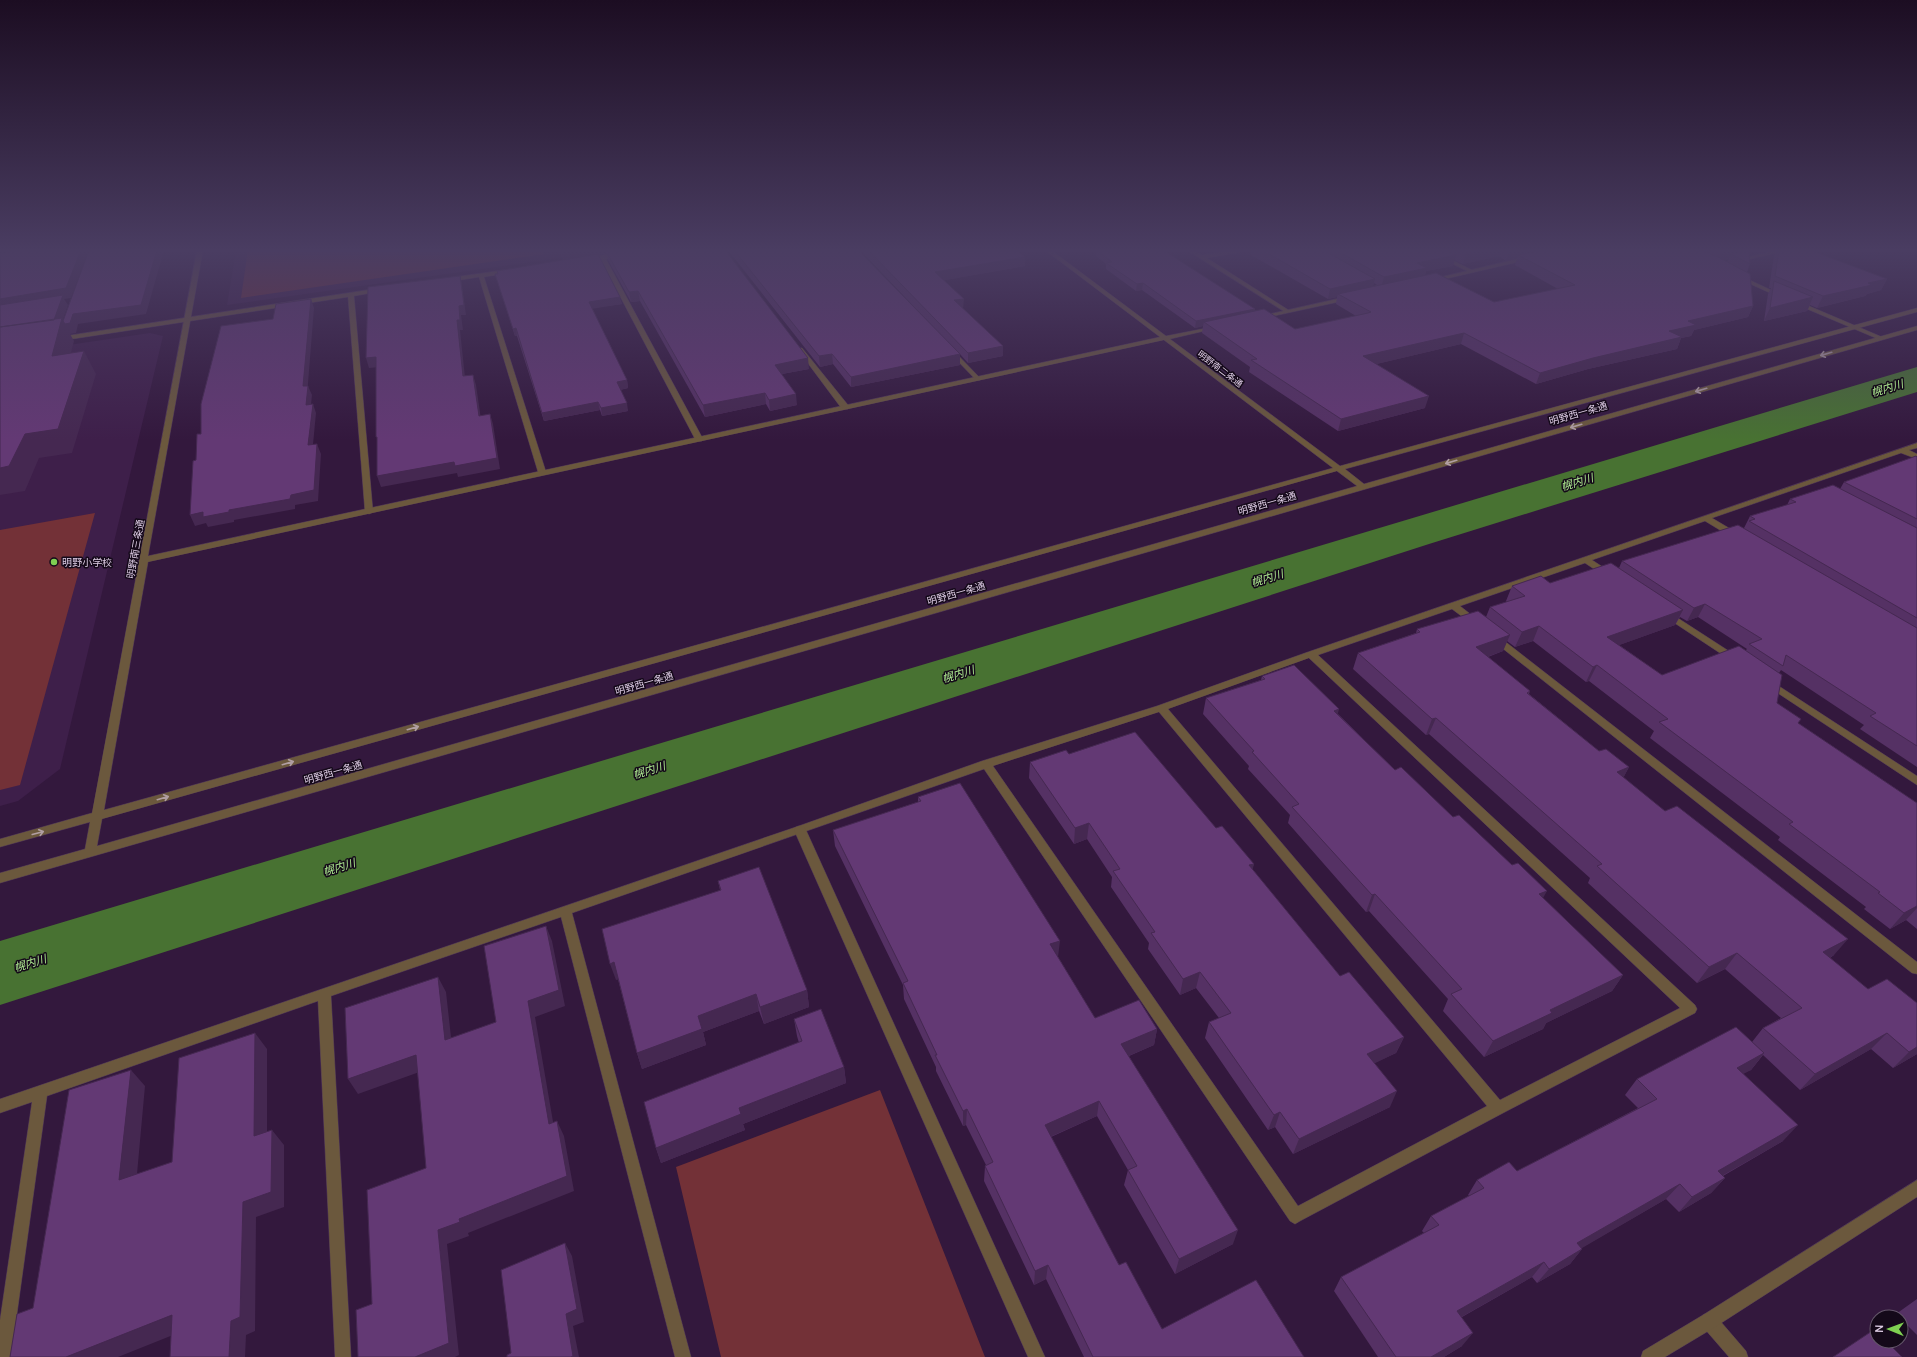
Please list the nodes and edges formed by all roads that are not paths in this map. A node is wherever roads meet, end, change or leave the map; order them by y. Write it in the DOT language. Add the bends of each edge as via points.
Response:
graph roads {
  1 [pos="188,313"];
  2 [pos="231,313"];
  3 [pos="353,313"];
  4 [pos="493,313"];
  5 [pos="632,313"];
  6 [pos="1131,313"];
  7 [pos="1277,313"];
  8 [pos="1823,313"];
  9 [pos="1905,313"];
  10 [pos="187,320"];
  11 [pos="1249,320"];
  12 [pos="1226,325"];
  13 [pos="1854,327"];
  14 [pos="1917,328"];
  15 [pos="63,332"];
  16 [pos="1164,338"];
  17 [pos="1880,338"];
  18 [pos="60,339"];
  19 [pos="53,340"];
  20 [pos="796,344"];
  21 [pos="946,345"];
  22 [pos="978,379"];
  23 [pos="845,407"];
  24 [pos="699,439"];
  25 [pos="1917,445"];
  26 [pos="1901,450"];
  27 [pos="1917,458"];
  28 [pos="1339,469"];
  29 [pos="542,472"];
  30 [pos="1363,487"];
  31 [pos="369,512"];
  32 [pos="1707,519"];
  33 [pos="1748,543"];
  34 [pos="144,560"];
  35 [pos="1586,560"];
  36 [pos="1619,582"];
  37 [pos="1454,606"];
  38 [pos="1658,608"];
  39 [pos="1311,654"];
  40 [pos="1745,666"];
  41 [pos="1758,675"];
  42 [pos="1161,708"];
  43 [pos="986,764"];
  44 [pos="1917,781"];
  45 [pos="97,817"];
  46 [pos="800,830"];
  47 [pos="0,843"];
  48 [pos="90,853"];
  49 [pos="0,878"];
  50 [pos="565,910"];
  51 [pos="1917,969"];
  52 [pos="324,993"];
  53 [pos="40,1093"];
  54 [pos="0,1106"];
  55 [pos="1498,1108"];
  56 [pos="1917,1188"];
  57 [pos="1709,1321"];
  58 [pos="3,1357"];
  59 [pos="343,1357"];
  60 [pos="683,1357"];
  61 [pos="1037,1357"];
  62 [pos="1649,1357"];
  63 [pos="1740,1357"];
  1 -- 10 [label="street, 明野南三条通"];
  2 -- 10 [label="street"];
  3 -- 31 [label="street"];
  4 -- 29 [label="street"];
  5 -- 24 [label="street"];
  6 -- 16 [label="street, 明野南二条通"];
  7 -- 11 [label="street"];
  8 -- 13 [label="street"];
  9 -- 13 [label="street, 明野西一条通"];
  10 -- 18 [label="street"];
  10 -- 34 [label="street, 明野南三条通"];
  12 -- 16 [label="street"];
  13 -- 17 [label="street"];
  13 -- 28 [label="street, 明野西一条通"];
  14 -- 17 [label="street, 明野西一条通"];
  15 -- 18 [label="street"];
  16 -- 22 [label="street"];
  16 -- 28 [label="street, 明野南二条通"];
  17 -- 30 [label="street, 明野西一条通, one-way"];
  18 -- 19 [label="street"];
  20 -- 23 [label="street"];
  21 -- 22 [label="street"];
  22 -- 23 [label="street"];
  23 -- 24 [label="street"];
  24 -- 29 [label="street"];
  25 -- 26 [label="street"];
  26 -- 27 [label="street"];
  26 -- 32 [label="street" via="1812,486"];
  28 -- 30 [label="street, 明野南二条通"];
  45 -- 28 [label="street, 明野西一条通, one-way"];
  29 -- 31 [label="street"];
  30 -- 48 [label="street, 明野西一条通"];
  31 -- 34 [label="street"];
  32 -- 33 [label="street"];
  32 -- 35 [label="street"];
  34 -- 45 [label="street, 明野南三条通"];
  35 -- 36 [label="street"];
  35 -- 37 [label="street"];
  37 -- 39 [label="street"];
  37 -- 51 [label="street"];
  38 -- 40 [label="street"];
  39 -- 42 [label="street"];
  39 -- 55 [label="street" via="1690,1009"];
  41 -- 44 [label="street"];
  42 -- 43 [label="street"];
  42 -- 55 [label="street"];
  43 -- 46 [label="street"];
  43 -- 55 [label="street" via="1295,1216"];
  47 -- 45 [label="street, 明野西一条通, one-way"];
  45 -- 48 [label="street, 明野南三条通"];
  46 -- 50 [label="street"];
  46 -- 61 [label="street"];
  48 -- 49 [label="street, 明野西一条通"];
  50 -- 52 [label="street"];
  50 -- 60 [label="street"];
  52 -- 53 [label="street"];
  52 -- 59 [label="street"];
  53 -- 54 [label="street"];
  53 -- 58 [label="street"];
  56 -- 57 [label="street"];
  57 -- 62 [label="street"];
  57 -- 63 [label="street"];
}
